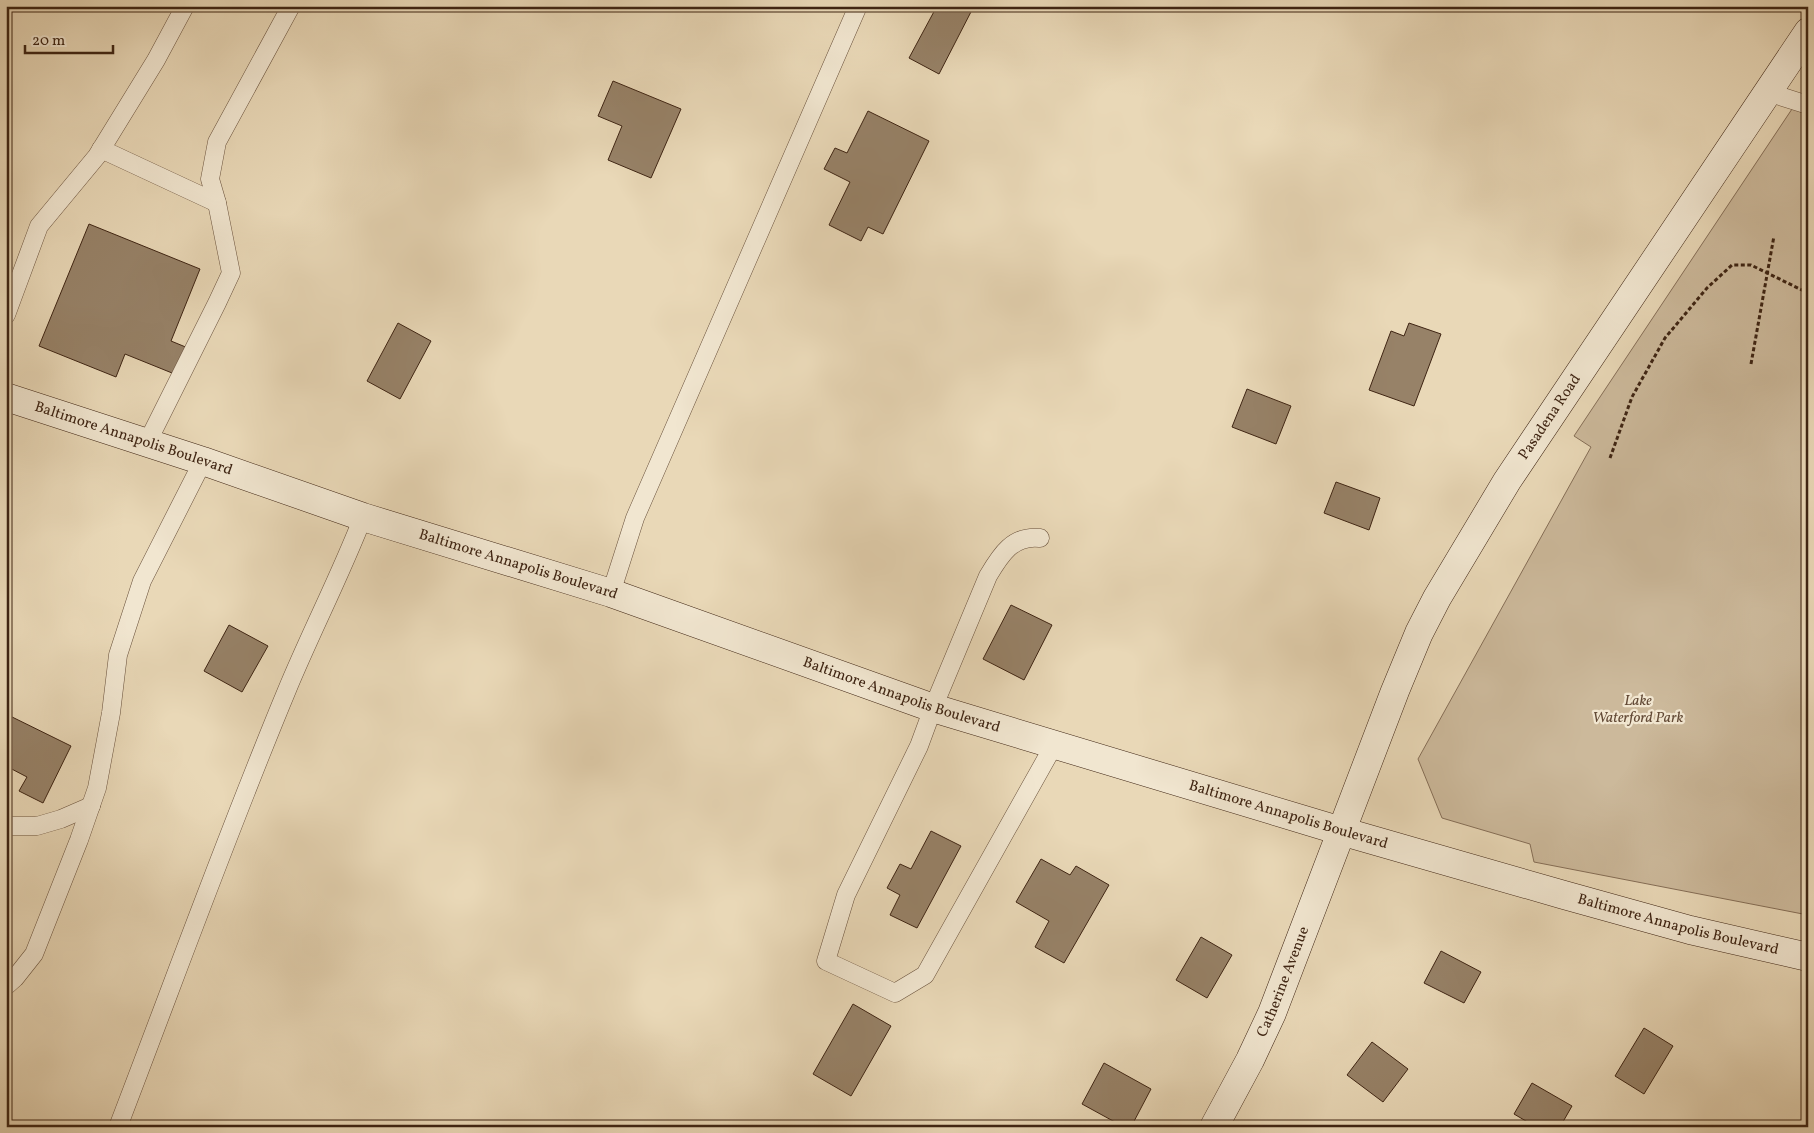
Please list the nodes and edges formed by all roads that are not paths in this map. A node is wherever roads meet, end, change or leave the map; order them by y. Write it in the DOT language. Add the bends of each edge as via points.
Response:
graph roads {
  1 [pos="185,6"];
  2 [pos="291,6"];
  3 [pos="858,6"];
  4 [pos="1806,38"];
  5 [pos="1767,92"];
  6 [pos="1808,105"];
  7 [pos="101,149"];
  8 [pos="217,203"];
  9 [pos="6,315"];
  10 [pos="6,397"];
  11 [pos="147,443"];
  12 [pos="203,461"];
  13 [pos="363,517"];
  14 [pos="1040,538"];
  15 [pos="611,593"];
  16 [pos="932,708"];
  17 [pos="1054,745"];
  18 [pos="91,806"];
  19 [pos="6,826"];
  20 [pos="1341,831"];
  21 [pos="1808,957"];
  22 [pos="6,986"];
  23 [pos="118,1127"];
  24 [pos="1214,1127"];
  1 -- 7 [label="lane"];
  2 -- 8 [label="lane" via="217,142 210,179"];
  3 -- 15 [label="lane" via="635,518"];
  4 -- 5 [label="main road, Pasadena Road"];
  5 -- 6 [label="lane"];
  5 -- 20 [label="main road, Pasadena Road" via="1507,481 1453,569 1419,633"];
  7 -- 8 [label="lane"];
  7 -- 9 [label="lane" via="40,226"];
  8 -- 11 [label="lane" via="231,273"];
  10 -- 11 [label="main road, Baltimore Annapolis Boulevard"];
  11 -- 12 [label="main road, Baltimore Annapolis Boulevard"];
  12 -- 13 [label="main road, Baltimore Annapolis Boulevard"];
  12 -- 18 [label="lane" via="142,581 118,655 109,722"];
  13 -- 15 [label="main road, Baltimore Annapolis Boulevard"];
  13 -- 23 [label="lane" via="287,689"];
  14 -- 16 [label="lane" via="1021,538 995,565"];
  15 -- 16 [label="main road, Baltimore Annapolis Boulevard"];
  16 -- 17 [label="main road, Baltimore Annapolis Boulevard"];
  16 -- 17 [label="lane" via="919,746 846,895 826,961 894,993 925,974"];
  17 -- 20 [label="main road, Baltimore Annapolis Boulevard"];
  18 -- 19 [label="lane" via="37,826"];
  18 -- 22 [label="lane" via="34,954"];
  20 -- 21 [label="main road, Baltimore Annapolis Boulevard" via="1647,918"];
  20 -- 24 [label="main road, Catherine Avenue" via="1264,1029"];
}
